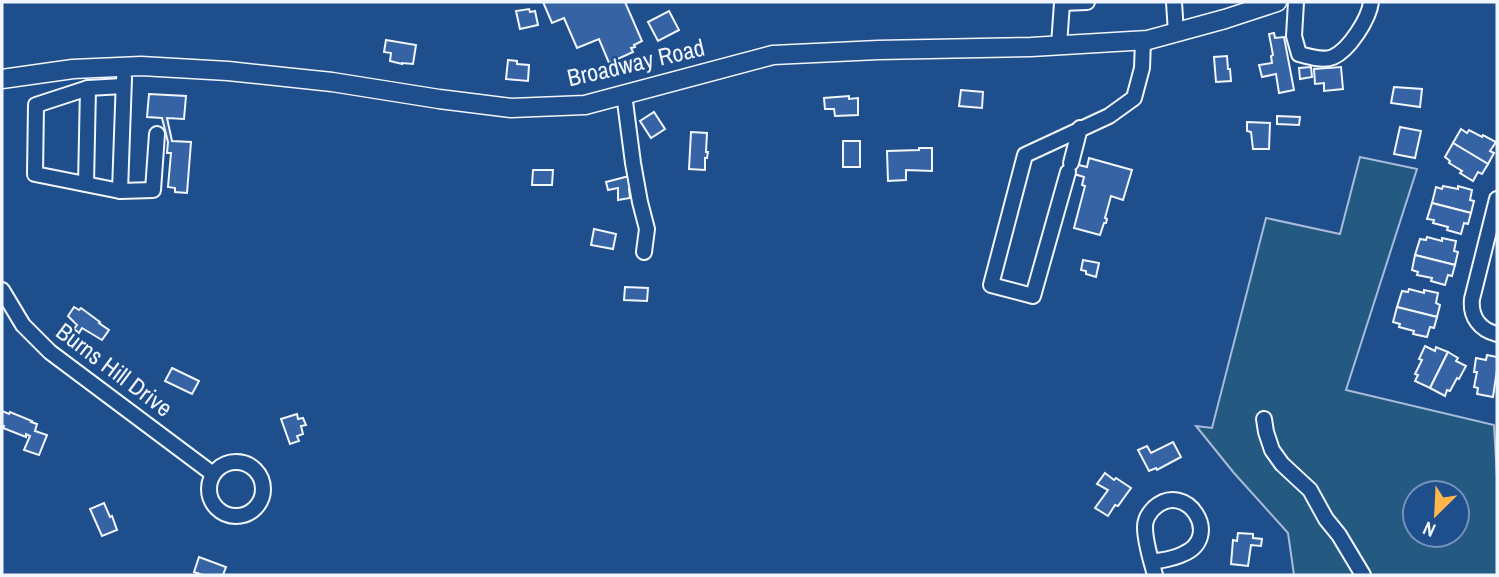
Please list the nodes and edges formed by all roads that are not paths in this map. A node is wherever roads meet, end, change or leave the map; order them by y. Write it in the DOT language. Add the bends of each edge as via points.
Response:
graph roads {
  1 [pos="1087,2"];
  2 [pos="1174,2"];
  3 [pos="1277,2"];
  4 [pos="1296,2"];
  5 [pos="1370,2"];
  6 [pos="1061,3"];
  7 [pos="1177,33"];
  8 [pos="1143,41"];
  9 [pos="1059,45"];
  10 [pos="124,66"];
  11 [pos="2,79"];
  12 [pos="123,86"];
  13 [pos="88,88"];
  14 [pos="624,94"];
  15 [pos="1080,128"];
  16 [pos="157,134"];
  17 [pos="86,184"];
  18 [pos="120,191"];
  19 [pos="1497,199"];
  20 [pos="643,252"];
  21 [pos="2,290"];
  22 [pos="1497,334"];
  23 [pos="1265,419"];
  24 [pos="213,474"];
  25 [pos="1153,569"];
  26 [pos="1363,575"];
  1 -- 6 [label="street"];
  2 -- 7 [label="street"];
  3 -- 7 [label="main road, Broadway Road"];
  4 -- 5 [label="street" via="1294,36 1300,54 1315,58 1332,57 1350,43"];
  6 -- 9 [label="street"];
  7 -- 8 [label="main road, Broadway Road"];
  8 -- 9 [label="main road, Broadway Road"];
  8 -- 15 [label="street" via="1134,98 1109,116"];
  9 -- 14 [label="main road, Broadway Road" via="773,55"];
  10 -- 11 [label="main road, Broadway Road"];
  10 -- 12 [label="street"];
  10 -- 14 [label="main road, Broadway Road" via="306,79 511,108 585,105"];
  12 -- 13 [label="street"];
  12 -- 18 [label="street"];
  13 -- 17 [label="street"];
  13 -- 17 [label="street" via="36,106 35,174"];
  14 -- 20 [label="street" via="635,176 648,229"];
  15 -- 15 [label="street" via="1025,155 991,285 1033,296"];
  16 -- 18 [label="street" via="153,190"];
  17 -- 18 [label="street"];
  19 -- 22 [label="street" via="1471,309 1482,327"];
  21 -- 24 [label="street, Burns Hill Drive" via="23,325 50,352"];
  23 -- 26 [label="street" via="1272,450 1310,490"];
  25 -- 25 [label="street" via="1198,543 1198,514 1183,502 1157,505 1147,519"];
}
